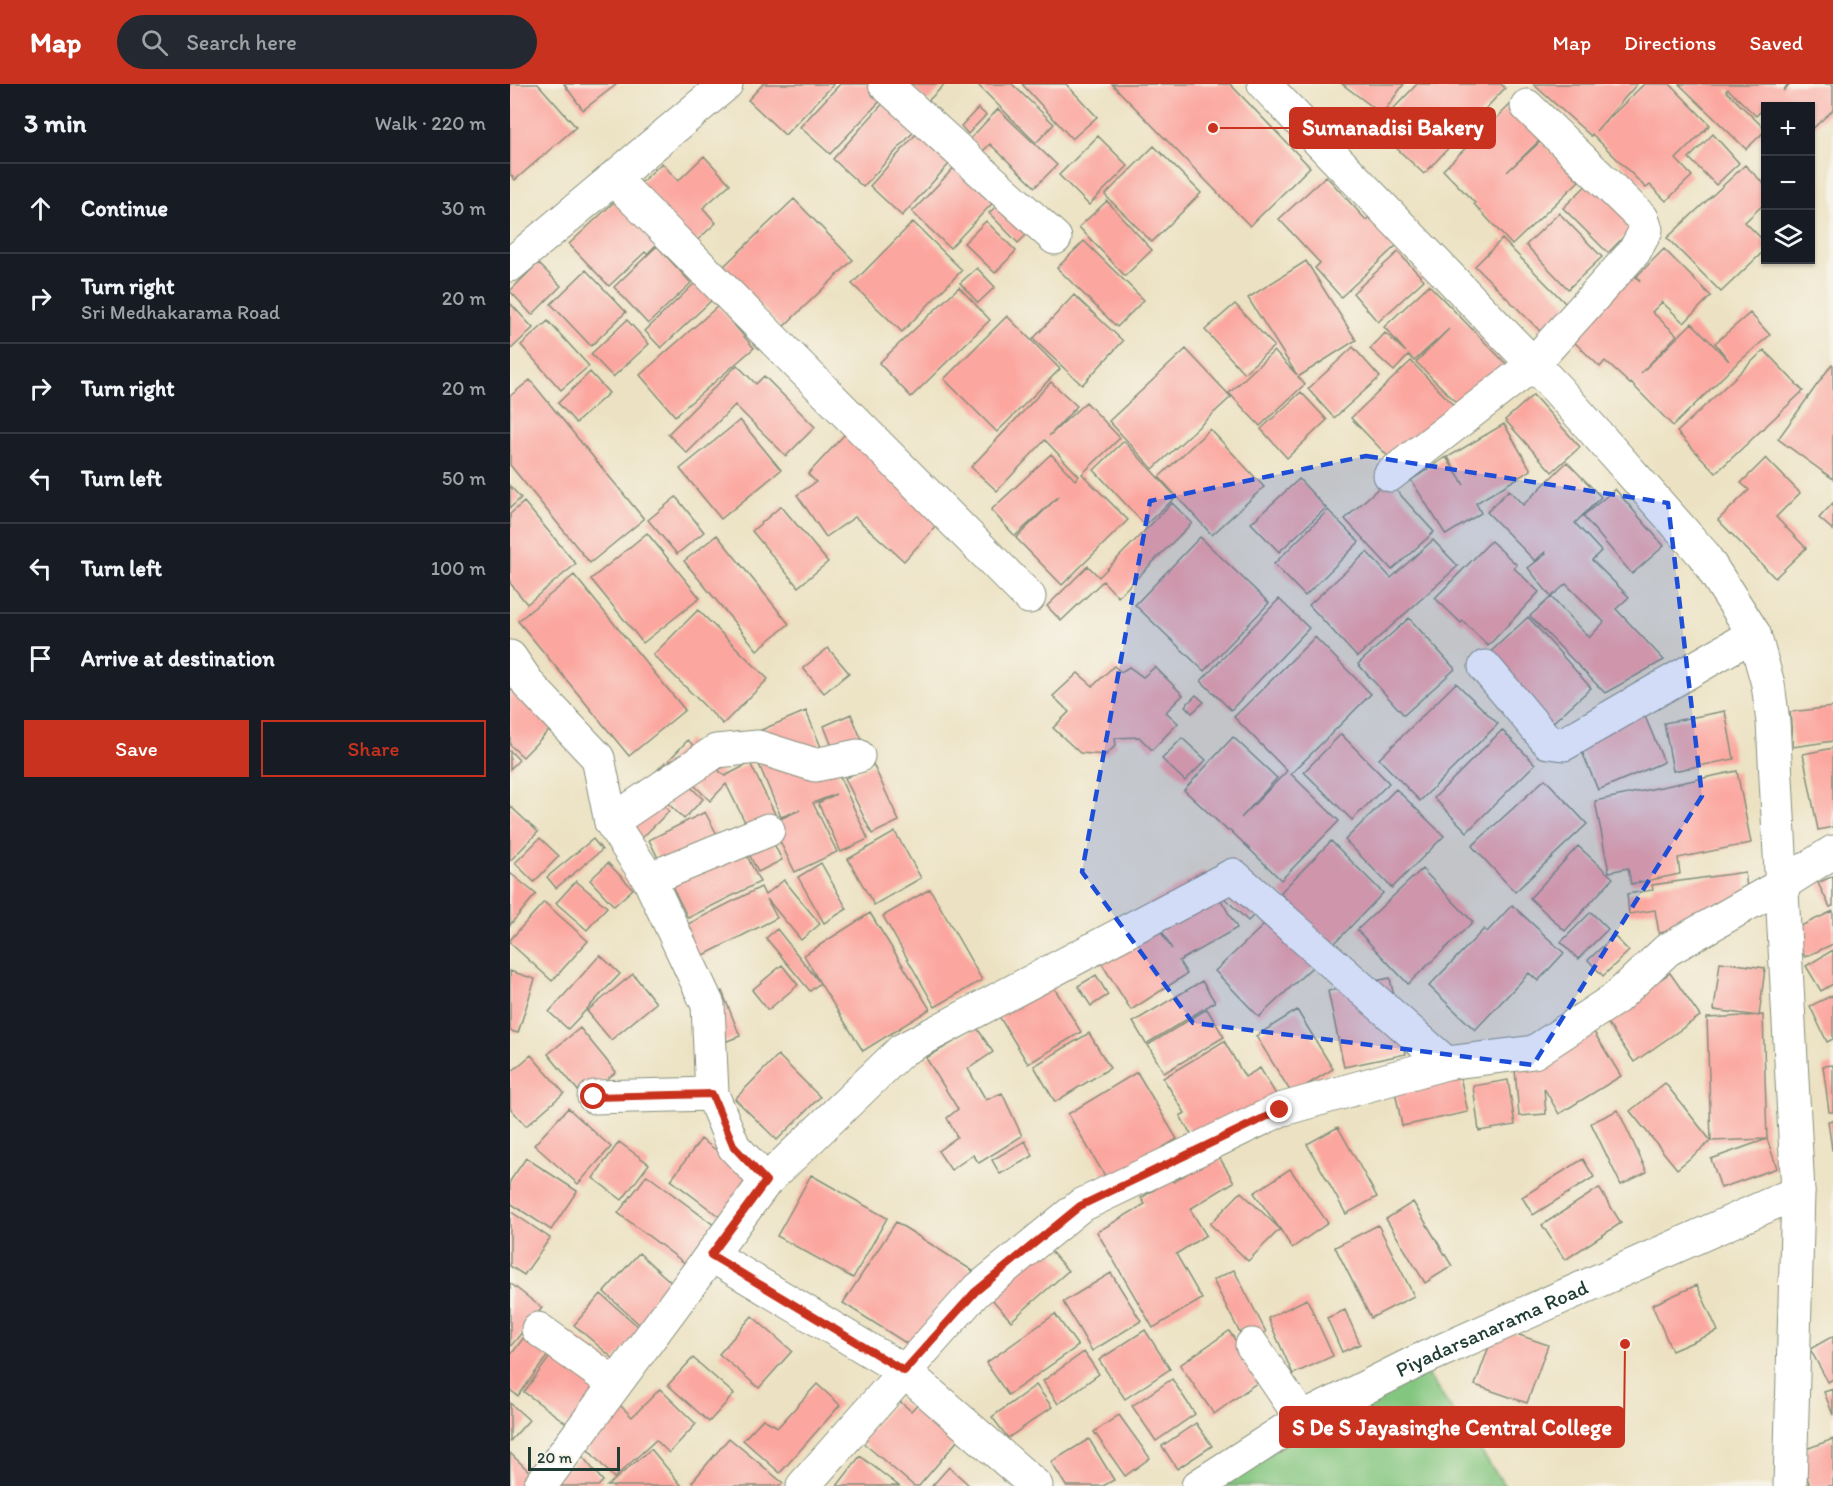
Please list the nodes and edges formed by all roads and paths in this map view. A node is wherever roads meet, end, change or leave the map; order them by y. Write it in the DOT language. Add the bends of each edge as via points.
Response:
graph roads {
  1 [pos="726,84"];
  2 [pos="885,84"];
  3 [pos="1264,84"];
  4 [pos="1527,106"];
  5 [pos="613,178"];
  6 [pos="1055,238"];
  7 [pos="510,265"];
  8 [pos="1532,365"];
  9 [pos="1390,475"];
  10 [pos="1029,597"];
  11 [pos="1755,634"];
  12 [pos="510,657"];
  13 [pos="1485,667"];
  14 [pos="858,756"];
  15 [pos="611,822"];
  16 [pos="768,830"];
  17 [pos="1833,852"];
  18 [pos="648,879"];
  19 [pos="1781,885"];
  20 [pos="1446,1063"];
  21 [pos="712,1094"];
  22 [pos="594,1097"];
  23 [pos="766,1181"];
  24 [pos="1798,1192"];
  25 [pos="711,1255"];
  26 [pos="538,1329"];
  27 [pos="1252,1345"];
  28 [pos="904,1371"];
  29 [pos="615,1384"];
  30 [pos="1302,1419"];
  31 [pos="540,1486"];
  32 [pos="803,1486"];
  33 [pos="1036,1486"];
  34 [pos="1198,1486"];
  35 [pos="1790,1486"];
  1 -- 5 [label="street"];
  2 -- 6 [label="street"];
  3 -- 8 [label="street"];
  4 -- 8 [label="street" via="1642,218 1646,230 1634,252"];
  5 -- 7 [label="street"];
  5 -- 10 [label="street"];
  8 -- 9 [label="street"];
  8 -- 11 [label="street" via="1703,554"];
  11 -- 13 [label="street" via="1564,744 1548,742"];
  11 -- 19 [label="street" via="1773,722"];
  12 -- 15 [label="street" via="530,686 598,758"];
  14 -- 15 [label="street" via="815,765 758,747 716,751"];
  15 -- 18 [label="street"];
  16 -- 18 [label="street"];
  17 -- 19 [label="street"];
  18 -- 21 [label="street" via="708,1005"];
  19 -- 20 [label="street" via="1667,950 1616,998 1534,1052"];
  19 -- 24 [label="street"];
  20 -- 23 [label="street" via="1233,874 902,1050"];
  20 -- 28 [label="street" via="1280,1110 1080,1206 975,1292"];
  21 -- 22 [label="street"];
  21 -- 23 [label="street" via="734,1147"];
  23 -- 25 [label="street"];
  24 -- 30 [label="street, Piyadarsanarama Road" via="1418,1361"];
  24 -- 35 [label="street"];
  25 -- 28 [label="street"];
  25 -- 29 [label="street"];
  26 -- 29 [label="street"];
  27 -- 30 [label="street"];
  28 -- 32 [label="street"];
  28 -- 33 [label="street"];
  29 -- 31 [label="street"];
  30 -- 34 [label="street, Piyadarsanarama Road"];
}
